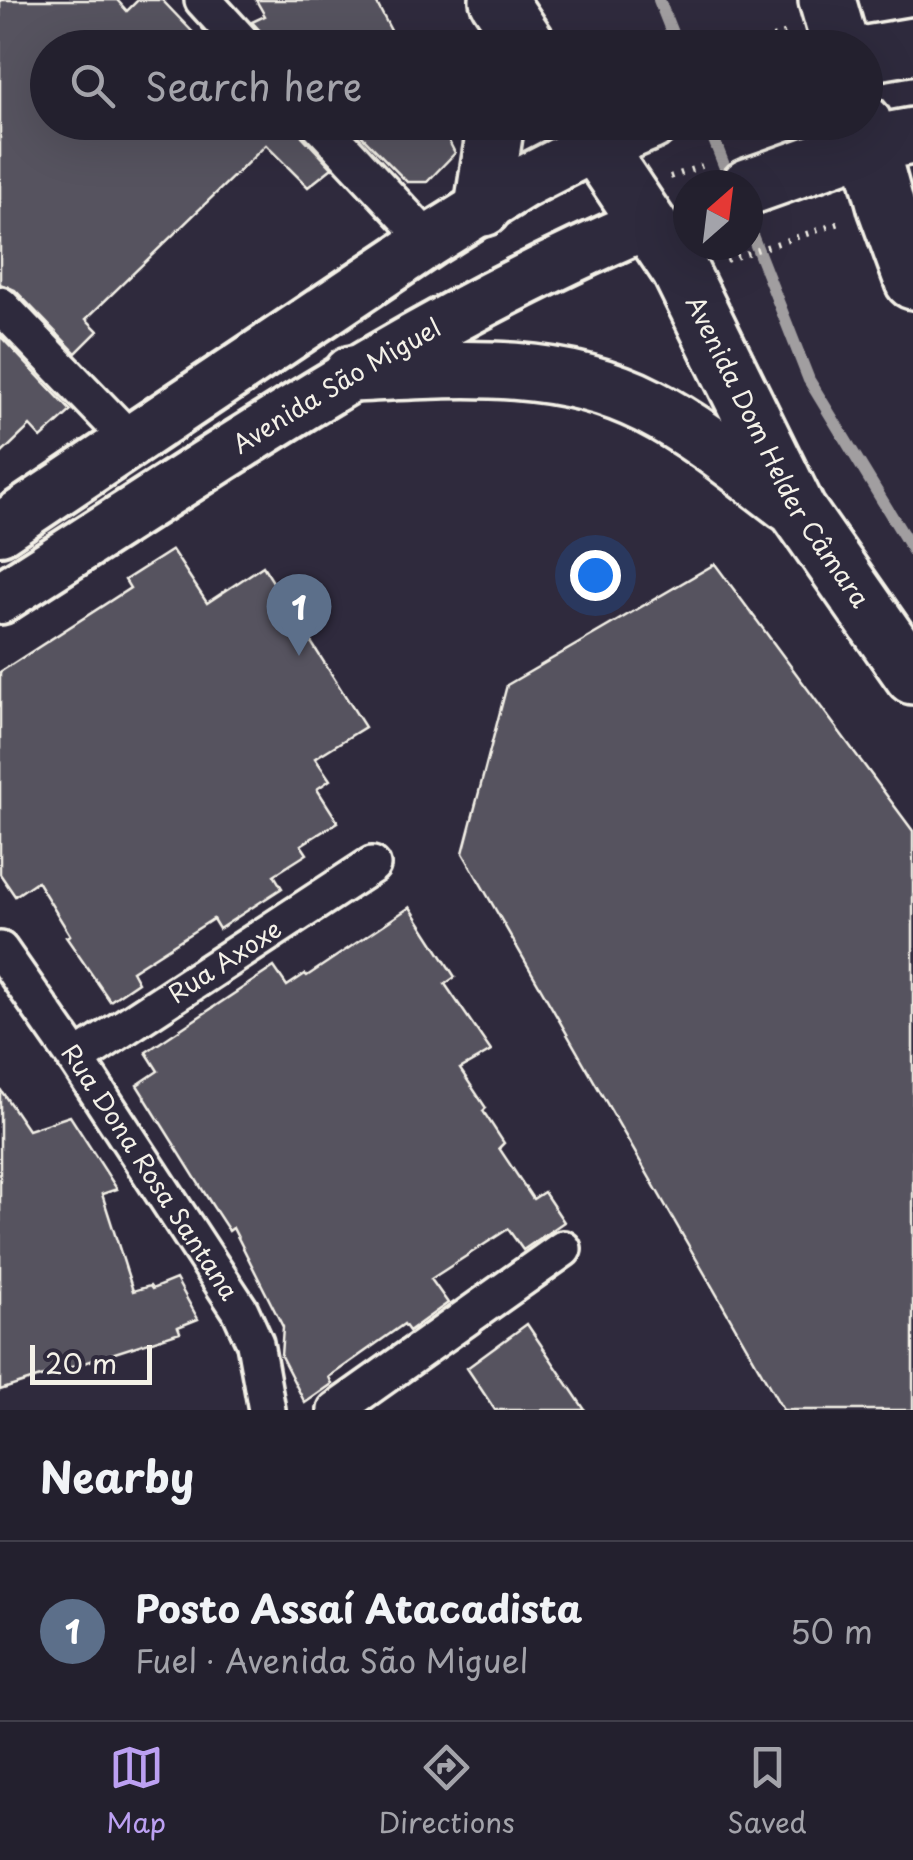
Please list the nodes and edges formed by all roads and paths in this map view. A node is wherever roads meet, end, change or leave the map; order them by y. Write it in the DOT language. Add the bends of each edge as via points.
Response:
graph roads {
  1 [pos="203,0"];
  2 [pos="230,30"];
  3 [pos="913,46"];
  4 [pos="883,51"];
  5 [pos="335,140"];
  6 [pos="493,140"];
  7 [pos="580,140"];
  8 [pos="597,140"];
  9 [pos="867,140"];
  10 [pos="882,140"];
  11 [pos="763,181"];
  12 [pos="673,193"];
  13 [pos="673,195"];
  14 [pos="483,208"];
  15 [pos="854,218"];
  16 [pos="428,241"];
  17 [pos="763,248"];
  18 [pos="679,260"];
  19 [pos="913,281"];
  20 [pos="0,306"];
  21 [pos="352,374"];
  22 [pos="132,441"];
  23 [pos="798,510"];
  24 [pos="0,529"];
  25 [pos="0,598"];
  26 [pos="913,676"];
  27 [pos="372,864"];
  28 [pos="0,950"];
  29 [pos="76,1059"];
  30 [pos="563,1250"];
  31 [pos="268,1410"];
  32 [pos="336,1410"];
  1 -- 2 [label="street"];
  3 -- 4 [label="main road"];
  5 -- 16 [label="street"];
  6 -- 14 [label="main road"];
  7 -- 14 [label="main road"];
  8 -- 12 [label="main road, Avenida Dom Helder Câmara"];
  9 -- 11 [label="main road"];
  10 -- 19 [label="main road" via="886,207"];
  13 -- 21 [label="main road, Avenida São Miguel"];
  14 -- 16 [label="main road"];
  15 -- 17 [label="path"];
  16 -- 22 [label="main road"];
  18 -- 23 [label="main road, Avenida Dom Helder Câmara"];
  20 -- 22 [label="street"];
  21 -- 23 [label="main road" via="480,369 589,382 692,431"];
  21 -- 25 [label="main road, Avenida São Miguel"];
  22 -- 24 [label="main road"];
  23 -- 26 [label="main road, Avenida Dom Helder Câmara"];
  27 -- 29 [label="street, Rua Axoxe"];
  28 -- 29 [label="street, Rua Dona Rosa Santana"];
  29 -- 31 [label="street, Rua Dona Rosa Santana" via="240,1310 255,1343"];
  30 -- 32 [label="street"];
}
